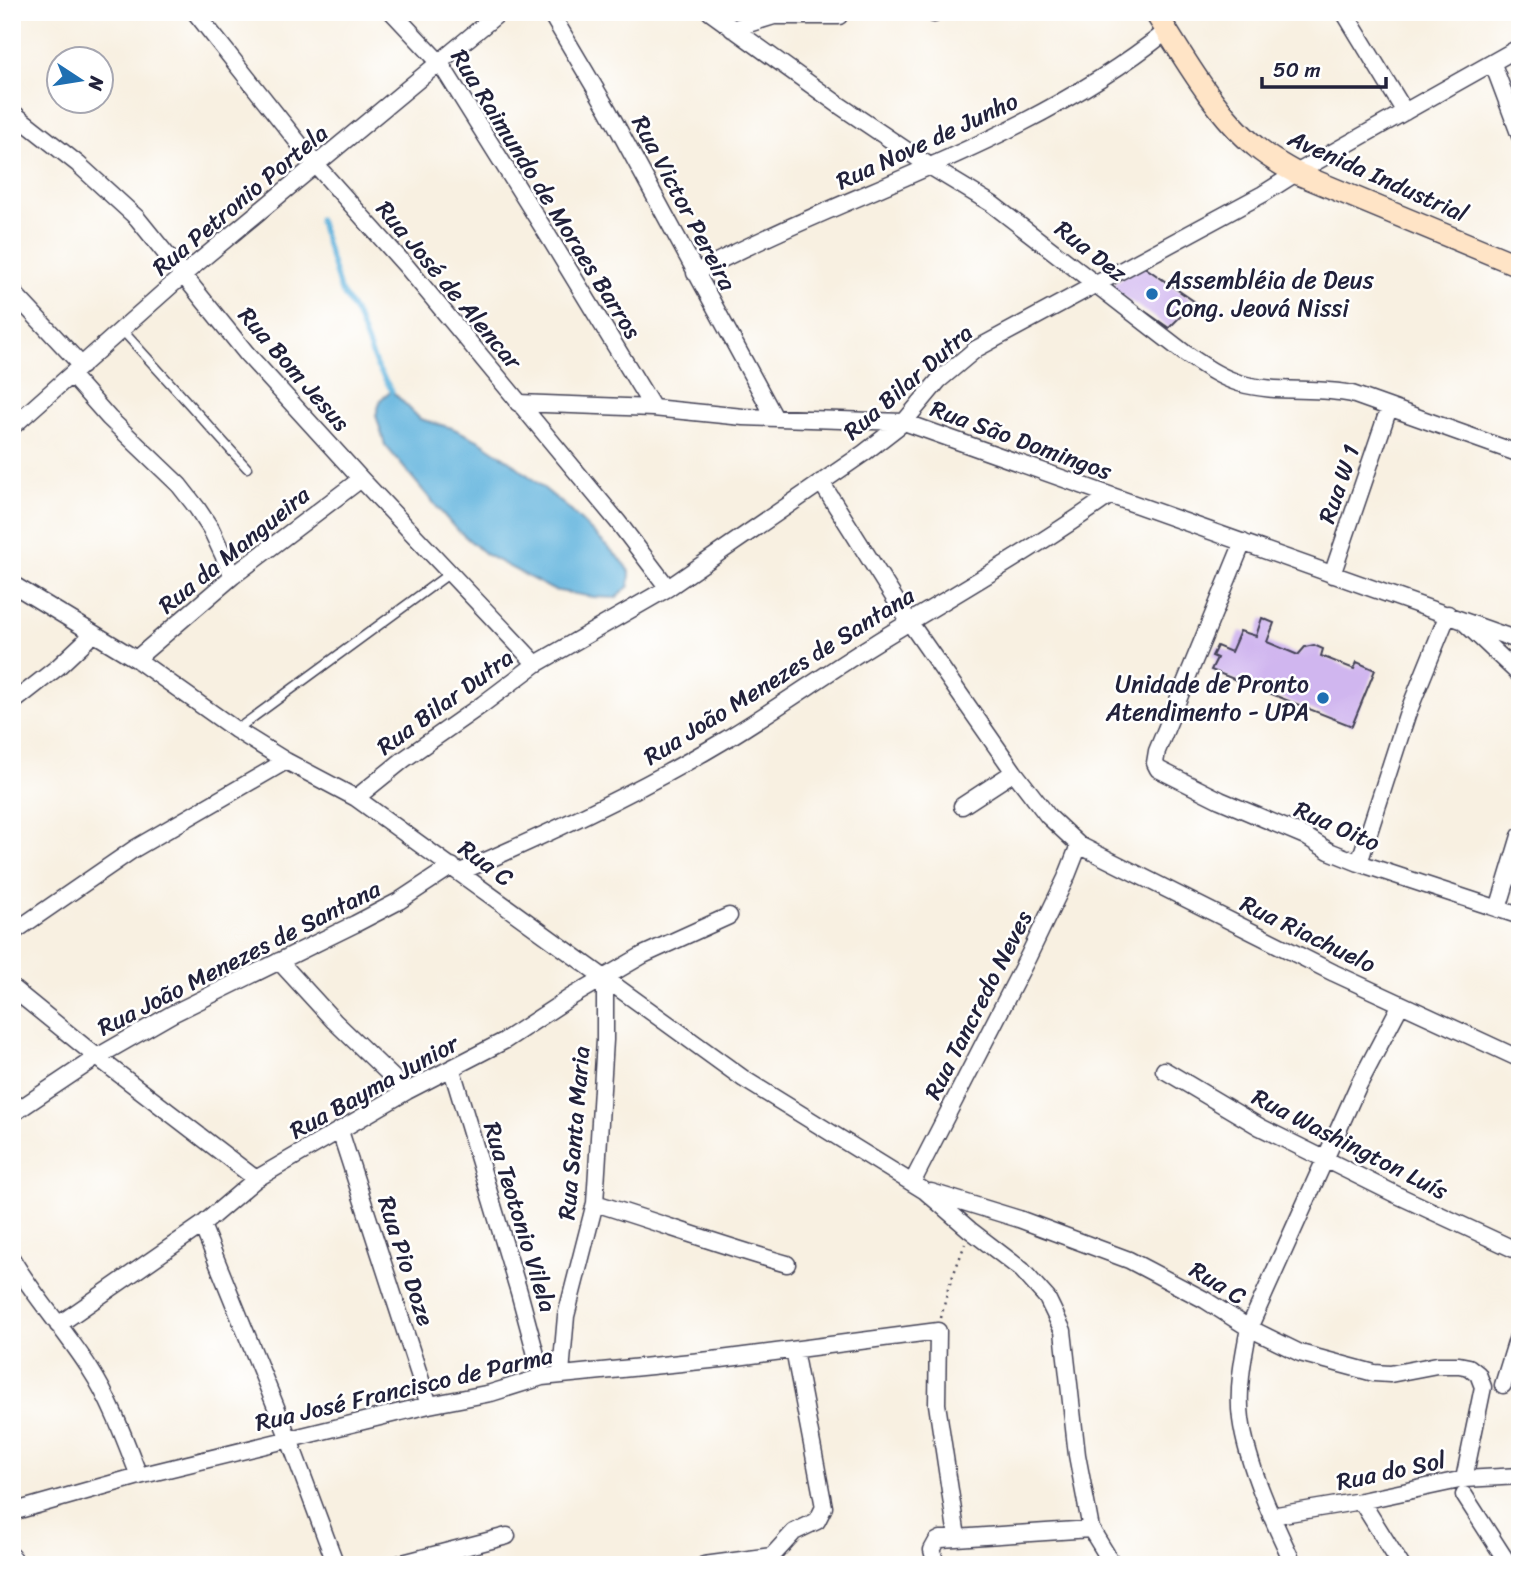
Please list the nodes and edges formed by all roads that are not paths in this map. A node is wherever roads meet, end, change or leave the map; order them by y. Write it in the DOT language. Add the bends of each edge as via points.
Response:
graph roads {
  1 [pos="195,12"];
  2 [pos="392,12"];
  3 [pos="500,12"];
  4 [pos="550,12"];
  5 [pos="710,12"];
  6 [pos="1155,12"];
  7 [pos="1344,12"];
  8 [pos="818,13"];
  9 [pos="839,16"];
  10 [pos="732,29"];
  11 [pos="1167,31"];
  12 [pos="1520,47"];
  13 [pos="440,63"];
  14 [pos="1493,64"];
  15 [pos="12,112"];
  16 [pos="1405,112"];
  17 [pos="1520,136"];
  18 [pos="316,165"];
  19 [pos="931,167"];
  20 [pos="1296,173"];
  21 [pos="1520,266"];
  22 [pos="695,273"];
  23 [pos="184,274"];
  24 [pos="1096,284"];
  25 [pos="12,291"];
  26 [pos="122,330"];
  27 [pos="77,370"];
  28 [pos="518,403"];
  29 [pos="653,408"];
  30 [pos="1389,408"];
  31 [pos="775,418"];
  32 [pos="904,422"];
  33 [pos="12,427"];
  34 [pos="1520,454"];
  35 [pos="247,467"];
  36 [pos="361,478"];
  37 [pos="821,482"];
  38 [pos="1109,496"];
  39 [pos="1243,542"];
  40 [pos="450,573"];
  41 [pos="1332,575"];
  42 [pos="233,576"];
  43 [pos="12,584"];
  44 [pos="668,588"];
  45 [pos="1448,614"];
  46 [pos="1464,622"];
  47 [pos="910,623"];
  48 [pos="93,634"];
  49 [pos="1520,641"];
  50 [pos="136,659"];
  51 [pos="536,664"];
  52 [pos="1520,675"];
  53 [pos="12,702"];
  54 [pos="236,730"];
  55 [pos="286,761"];
  56 [pos="1014,772"];
  57 [pos="356,798"];
  58 [pos="962,806"];
  59 [pos="1520,836"];
  60 [pos="1079,845"];
  61 [pos="1359,863"];
  62 [pos="456,869"];
  63 [pos="1498,909"];
  64 [pos="729,916"];
  65 [pos="1520,916"];
  66 [pos="12,933"];
  67 [pos="279,961"];
  68 [pos="605,979"];
  69 [pos="12,988"];
  70 [pos="1401,1004"];
  71 [pos="97,1057"];
  72 [pos="1520,1059"];
  73 [pos="452,1070"];
  74 [pos="1164,1070"];
  75 [pos="407,1091"];
  76 [pos="12,1114"];
  77 [pos="340,1132"];
  78 [pos="1324,1160"];
  79 [pos="256,1179"];
  80 [pos="918,1187"];
  81 [pos="595,1203"];
  82 [pos="202,1225"];
  83 [pos="1520,1252"];
  84 [pos="12,1259"];
  85 [pos="788,1264"];
  86 [pos="27,1284"];
  87 [pos="12,1293"];
  88 [pos="58,1325"];
  89 [pos="1249,1328"];
  90 [pos="1520,1329"];
  91 [pos="794,1350"];
  92 [pos="561,1373"];
  93 [pos="542,1377"];
  94 [pos="1503,1385"];
  95 [pos="429,1405"];
  96 [pos="289,1439"];
  97 [pos="139,1476"];
  98 [pos="1520,1476"];
  99 [pos="1464,1487"];
  100 [pos="1361,1501"];
  101 [pos="12,1512"];
  102 [pos="1271,1516"];
  103 [pos="1091,1529"];
  104 [pos="507,1535"];
  105 [pos="957,1537"];
  106 [pos="12,1556"];
  107 [pos="775,1560"];
  108 [pos="16,1565"];
  109 [pos="336,1565"];
  110 [pos="395,1565"];
  111 [pos="704,1565"];
  112 [pos="936,1565"];
  113 [pos="1113,1565"];
  114 [pos="1294,1565"];
  115 [pos="1401,1565"];
  116 [pos="1509,1565"];
  1 -- 18 [label="street, Rua José de Alencar"];
  2 -- 13 [label="street, Rua Raimundo de Moraes Barros"];
  3 -- 13 [label="street, Rua Petronio Portela"];
  4 -- 22 [label="street, Rua Victor Pereira"];
  5 -- 10 [label="street, Rua Dez"];
  6 -- 11 [label="street, Avenida Industrial"];
  7 -- 16 [label="street"];
  8 -- 9 [label="street"];
  8 -- 10 [label="street" via="774,16"];
  10 -- 19 [label="street, Rua Dez"];
  11 -- 19 [label="street, Rua Nove de Junho" via="1101,80"];
  11 -- 20 [label="street, Avenida Industrial" via="1254,146"];
  12 -- 14 [label="street, Rua Bilar Dutra"];
  13 -- 18 [label="street, Rua Petronio Portela"];
  13 -- 29 [label="street, Rua Raimundo de Moraes Barros"];
  14 -- 16 [label="street, Rua Bilar Dutra"];
  14 -- 17 [label="street"];
  15 -- 23 [label="street, Rua Bom Jesus" via="137,218"];
  16 -- 20 [label="street, Rua Bilar Dutra"];
  18 -- 23 [label="street, Rua Petronio Portela"];
  18 -- 28 [label="street, Rua José de Alencar"];
  19 -- 22 [label="street, Rua Nove de Junho"];
  19 -- 24 [label="street, Rua Dez" via="992,204"];
  20 -- 21 [label="street, Avenida Industrial"];
  20 -- 24 [label="street, Rua Bilar Dutra"];
  22 -- 31 [label="street, Rua Victor Pereira"];
  23 -- 26 [label="street, Rua Petronio Portela"];
  23 -- 36 [label="street, Rua Bom Jesus" via="247,354"];
  24 -- 30 [label="street, Rua Dez" via="1186,354 1239,383 1329,389"];
  24 -- 32 [label="street, Rua Bilar Dutra" via="976,349 939,380"];
  25 -- 27 [label="street"];
  26 -- 27 [label="street, Rua Petronio Portela"];
  26 -- 35 [label="lane"];
  27 -- 33 [label="street, Rua Petronio Portela"];
  27 -- 42 [label="street" via="109,418 197,508"];
  28 -- 29 [label="street, Rua São Domingos"];
  28 -- 44 [label="street, Rua José de Alencar"];
  29 -- 31 [label="street, Rua São Domingos"];
  30 -- 34 [label="street, Rua Dez"];
  30 -- 41 [label="street, Rua W 1"];
  31 -- 32 [label="street, Rua São Domingos"];
  32 -- 37 [label="street, Rua Bilar Dutra"];
  32 -- 38 [label="street, Rua São Domingos"];
  36 -- 40 [label="street, Rua Bom Jesus"];
  36 -- 42 [label="street, Rua da Mangueira"];
  37 -- 44 [label="street, Rua Bilar Dutra"];
  37 -- 47 [label="street, Rua Riachuelo"];
  38 -- 39 [label="street, Rua São Domingos"];
  38 -- 47 [label="street, Rua João Menezes de Santana"];
  39 -- 41 [label="street, Rua São Domingos"];
  39 -- 61 [label="street, Rua Oito" via="1156,763 1161,771"];
  40 -- 51 [label="street, Rua Bom Jesus"];
  40 -- 54 [label="lane"];
  41 -- 45 [label="street, Rua São Domingos"];
  42 -- 50 [label="street, Rua da Mangueira"];
  43 -- 48 [label="street, Rua C"];
  44 -- 51 [label="street, Rua Bilar Dutra"];
  45 -- 46 [label="street, Rua São Domingos"];
  45 -- 61 [label="street" via="1407,715"];
  46 -- 49 [label="street"];
  46 -- 52 [label="street"];
  47 -- 56 [label="street, Rua Riachuelo"];
  47 -- 62 [label="street, Rua João Menezes de Santana" via="672,771 540,838"];
  48 -- 50 [label="street, Rua C"];
  48 -- 53 [label="street"];
  50 -- 54 [label="street, Rua C"];
  51 -- 57 [label="street, Rua Bilar Dutra"];
  54 -- 55 [label="street, Rua C"];
  55 -- 57 [label="street, Rua C"];
  55 -- 66 [label="street" via="134,849"];
  56 -- 58 [label="street"];
  56 -- 60 [label="street, Rua Riachuelo" via="1048,816"];
  57 -- 62 [label="street, Rua C"];
  59 -- 63 [label="street"];
  60 -- 70 [label="street, Rua Riachuelo"];
  60 -- 80 [label="street, Rua Tancredo Neves"];
  61 -- 63 [label="street, Rua Oito"];
  62 -- 67 [label="street, Rua João Menezes de Santana"];
  62 -- 68 [label="street, Rua C"];
  63 -- 65 [label="street, Rua Oito"];
  64 -- 68 [label="street, Rua Bayma Junior" via="669,941"];
  67 -- 71 [label="street, Rua João Menezes de Santana"];
  67 -- 75 [label="street"];
  68 -- 73 [label="street, Rua Bayma Junior"];
  68 -- 80 [label="street, Rua C" via="744,1079"];
  68 -- 81 [label="street, Rua Santa Maria" via="606,1040"];
  69 -- 71 [label="street"];
  70 -- 72 [label="street, Rua Riachuelo"];
  70 -- 78 [label="street"];
  71 -- 76 [label="street, Rua João Menezes de Santana"];
  71 -- 79 [label="street"];
  73 -- 75 [label="street, Rua Bayma Junior"];
  73 -- 93 [label="street, Rua Teotonio Vilela"];
  74 -- 78 [label="street, Rua Washington Luís"];
  75 -- 77 [label="street, Rua Bayma Junior"];
  77 -- 79 [label="street, Rua Bayma Junior"];
  77 -- 95 [label="street, Rua Pio Doze"];
  78 -- 83 [label="street, Rua Washington Luís"];
  78 -- 89 [label="street"];
  79 -- 82 [label="street, Rua Bayma Junior"];
  80 -- 89 [label="street, Rua C" via="1129,1260"];
  80 -- 103 [label="street, Rua C" via="1022,1270 1046,1298 1063,1331 1077,1455"];
  81 -- 85 [label="street"];
  81 -- 92 [label="street, Rua Santa Maria" via="566,1317"];
  82 -- 88 [label="street, Rua Bayma Junior"];
  82 -- 96 [label="street"];
  84 -- 86 [label="street"];
  86 -- 87 [label="street"];
  86 -- 88 [label="street"];
  88 -- 97 [label="street" via="91,1370"];
  89 -- 99 [label="street, Rua C" via="1300,1353 1374,1373 1437,1365 1468,1367 1478,1374 1483,1387"];
  89 -- 102 [label="street" via="1242,1366 1241,1418"];
  90 -- 94 [label="street"];
  91 -- 92 [label="street, Rua José Francisco de Parma"];
  91 -- 105 [label="street, Rua José Francisco de Parma" via="938,1331 937,1404"];
  91 -- 107 [label="street" via="824,1507 817,1521 794,1532"];
  92 -- 93 [label="street, Rua José Francisco de Parma"];
  93 -- 95 [label="street, Rua José Francisco de Parma"];
  95 -- 96 [label="street, Rua José Francisco de Parma"];
  96 -- 97 [label="street, Rua José Francisco de Parma"];
  96 -- 109 [label="street"];
  97 -- 101 [label="street, Rua José Francisco de Parma"];
  98 -- 99 [label="street, Rua do Sol"];
  99 -- 100 [label="street, Rua do Sol"];
  99 -- 116 [label="street"];
  100 -- 102 [label="street, Rua do Sol"];
  100 -- 115 [label="street"];
  102 -- 114 [label="street"];
  103 -- 105 [label="street"];
  103 -- 113 [label="street"];
  104 -- 110 [label="street"];
  105 -- 112 [label="street" via="937,1541 932,1555"];
  106 -- 108 [label="street"];
  107 -- 111 [label="street"];
}
